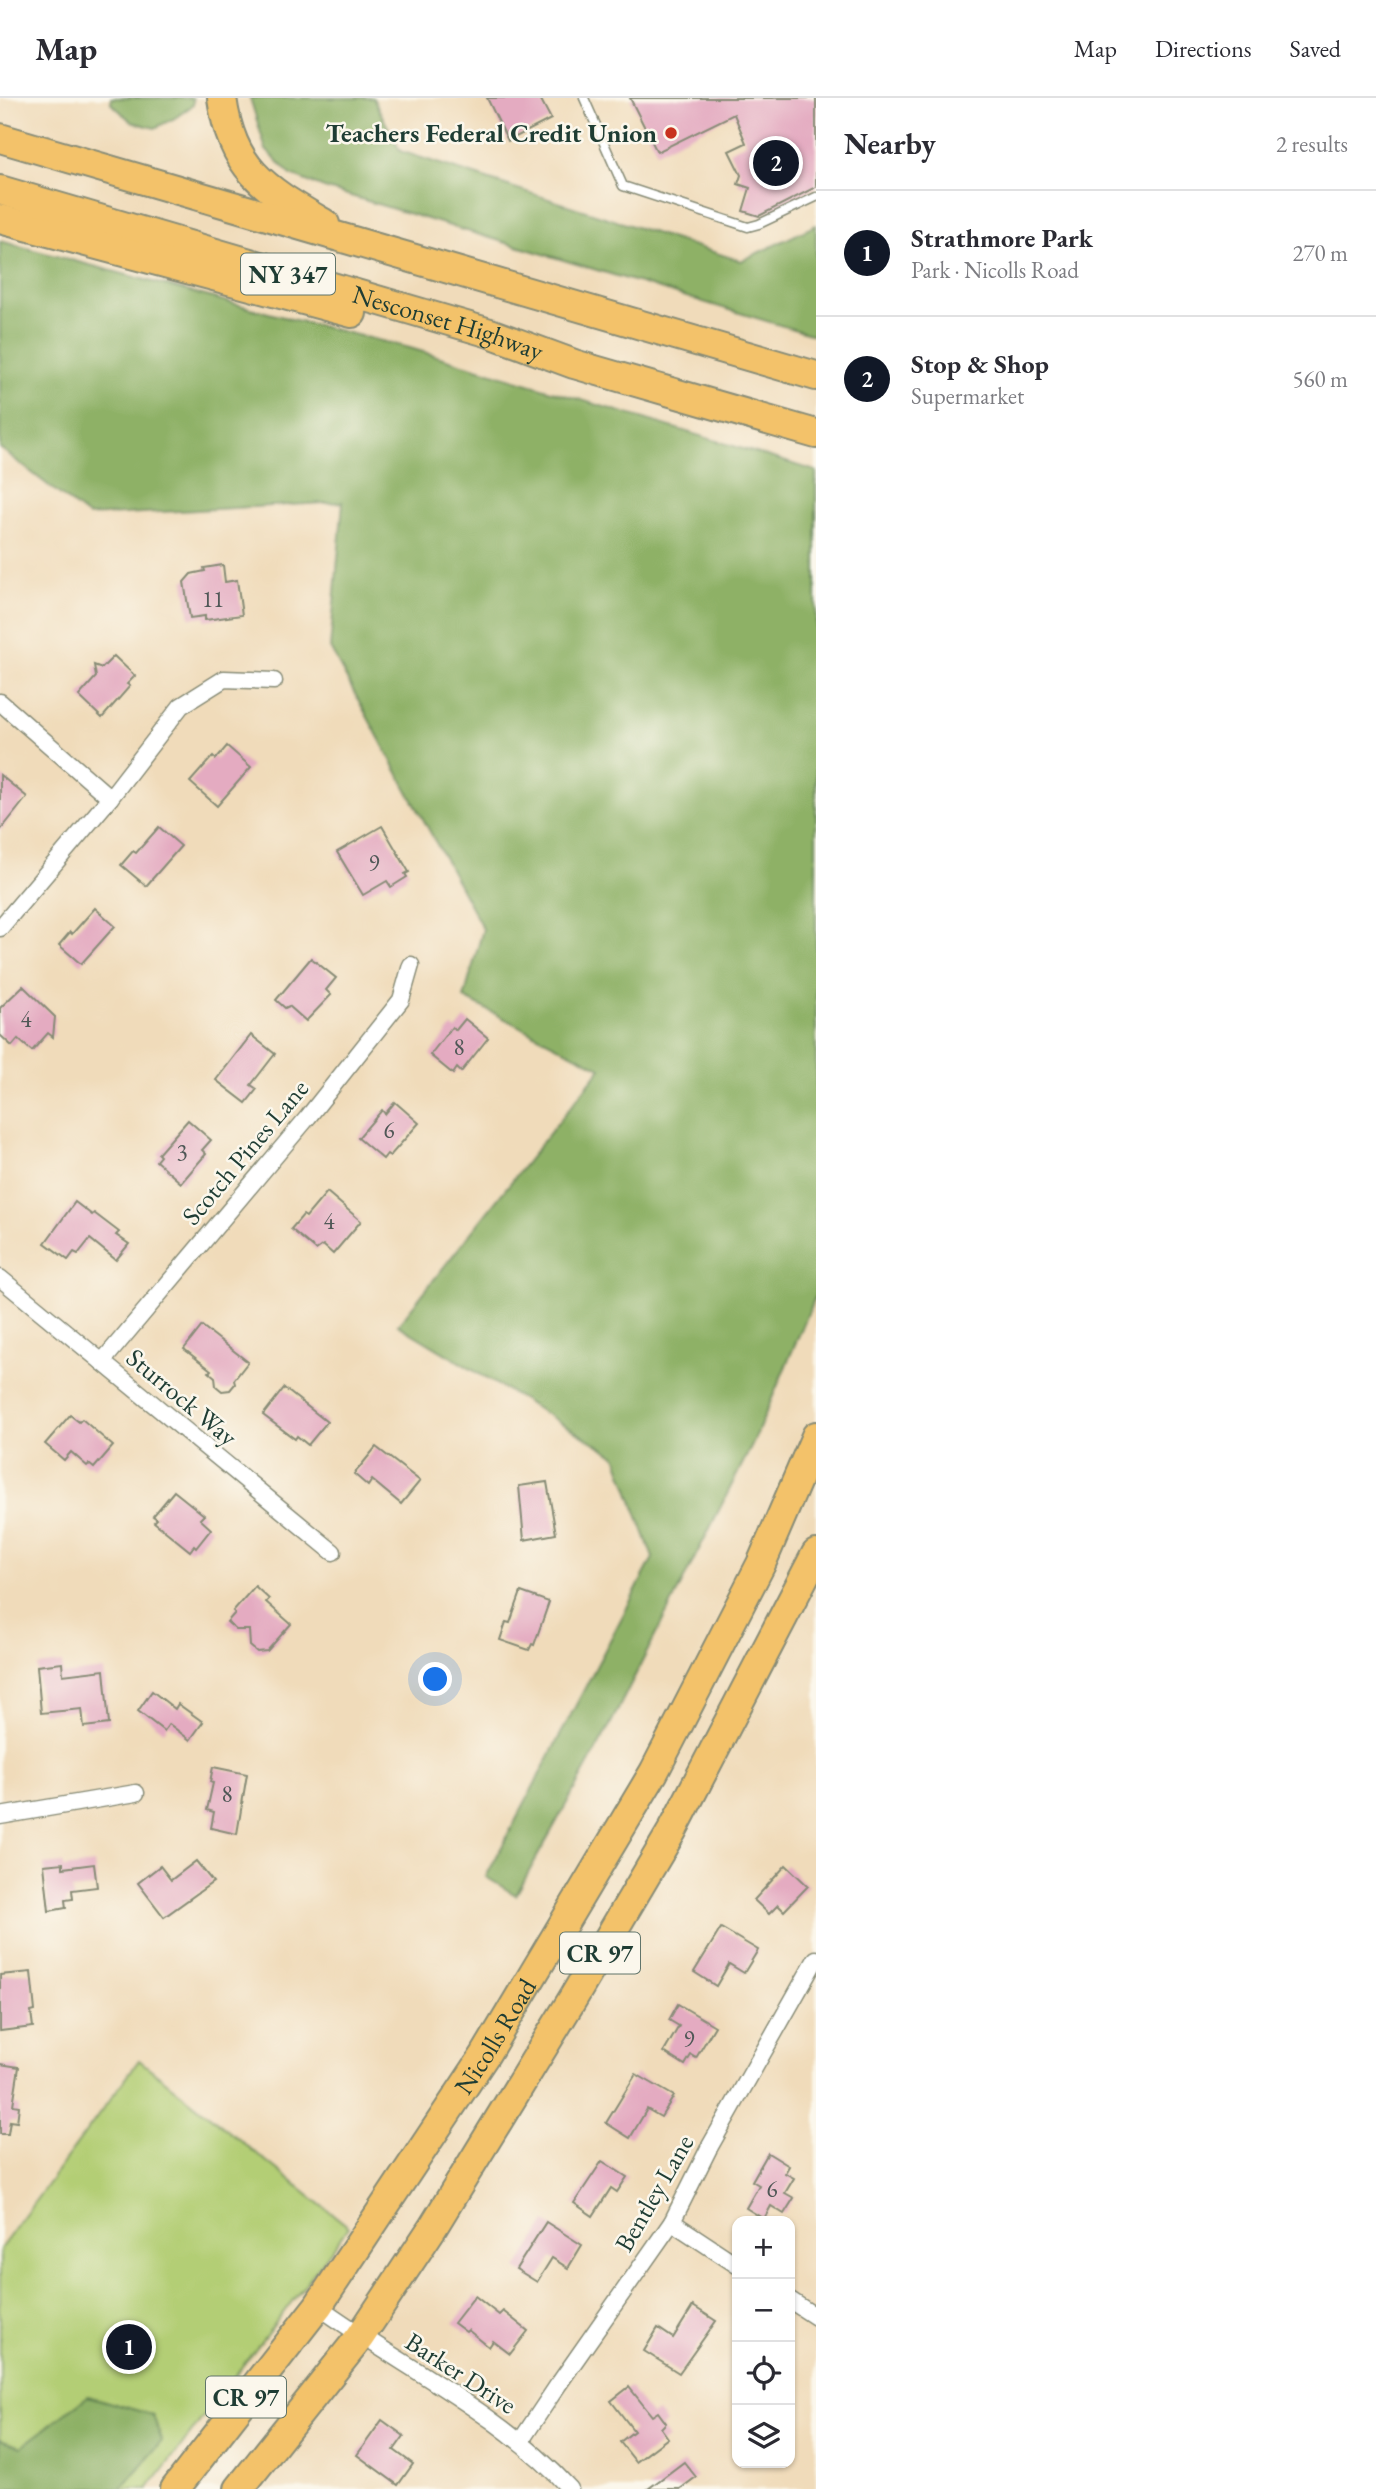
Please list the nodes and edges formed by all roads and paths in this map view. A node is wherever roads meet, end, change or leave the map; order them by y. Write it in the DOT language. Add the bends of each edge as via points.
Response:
graph roads {
  1 [pos="222,98"];
  2 [pos="584,98"];
  3 [pos="0,138"];
  4 [pos="0,190"];
  5 [pos="816,197"];
  6 [pos="0,219"];
  7 [pos="360,245"];
  8 [pos="573,364"];
  9 [pos="816,376"];
  10 [pos="816,435"];
  11 [pos="274,681"];
  12 [pos="0,702"];
  13 [pos="110,798"];
  14 [pos="0,928"];
  15 [pos="411,965"];
  16 [pos="0,1278"];
  17 [pos="102,1362"];
  18 [pos="816,1436"];
  19 [pos="333,1552"];
  20 [pos="816,1554"];
  21 [pos="136,1793"];
  22 [pos="0,1815"];
  23 [pos="816,1959"];
  24 [pos="672,2222"];
  25 [pos="732,2262"];
  26 [pos="795,2303"];
  27 [pos="318,2306"];
  28 [pos="816,2317"];
  29 [pos="360,2337"];
  30 [pos="520,2442"];
  31 [pos="175,2489"];
  32 [pos="239,2489"];
  33 [pos="570,2489"];
  1 -- 7 [label="highway" via="232,141 255,176 282,198"];
  2 -- 5 [label="lane" via="623,186 748,227"];
  3 -- 7 [label="highway, Nesconset Highway / NY 347"];
  4 -- 8 [label="highway, Nesconset Highway / NY 347" via="490,333"];
  6 -- 8 [label="highway" via="479,347"];
  7 -- 9 [label="highway, Nesconset Highway / NY 347"];
  8 -- 10 [label="highway, Nesconset Highway / NY 347"];
  11 -- 13 [label="street" via="224,679 181,706"];
  12 -- 13 [label="street"];
  13 -- 14 [label="street"];
  15 -- 17 [label="street, Scotch Pines Lane" via="401,1000"];
  16 -- 17 [label="street, Sturrock Way"];
  17 -- 19 [label="street, Sturrock Way"];
  18 -- 27 [label="highway, Nicolls Road / CR 97" via="761,1564 654,1772 485,2055"];
  20 -- 29 [label="highway, Nicolls Road / CR 97" via="672,1831 440,2216"];
  21 -- 22 [label="street"];
  23 -- 24 [label="street, Bentley Lane"];
  24 -- 25 [label="street"];
  24 -- 30 [label="street, Bentley Lane"];
  26 -- 28 [label="street"];
  27 -- 29 [label="street, Barker Drive"];
  27 -- 31 [label="highway, Nicolls Road / CR 97"];
  29 -- 30 [label="street, Barker Drive"];
  29 -- 32 [label="highway, Nicolls Road / CR 97"];
  30 -- 33 [label="street, Barker Drive"];
}
